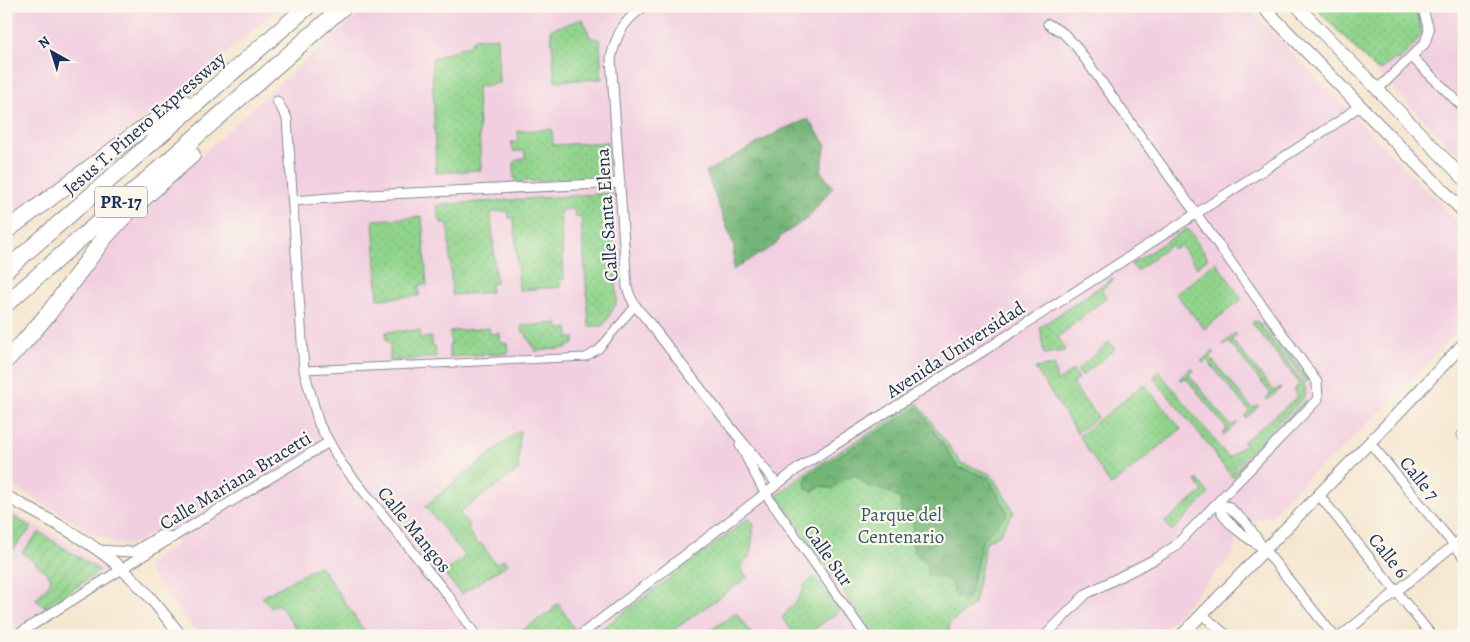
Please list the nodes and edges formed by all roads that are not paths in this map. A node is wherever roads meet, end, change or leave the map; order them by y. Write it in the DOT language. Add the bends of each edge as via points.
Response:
graph roads {
  1 [pos="308,6"];
  2 [pos="344,6"];
  3 [pos="644,6"];
  4 [pos="1262,6"];
  5 [pos="1297,6"];
  6 [pos="1422,6"];
  7 [pos="1048,24"];
  8 [pos="1412,57"];
  9 [pos="221,82"];
  10 [pos="1378,89"];
  11 [pos="236,100"];
  12 [pos="277,101"];
  13 [pos="1360,105"];
  14 [pos="1464,108"];
  15 [pos="1464,179"];
  16 [pos="620,183"];
  17 [pos="293,201"];
  18 [pos="1464,212"];
  19 [pos="1195,214"];
  20 [pos="6,231"];
  21 [pos="6,270"];
  22 [pos="6,304"];
  23 [pos="635,306"];
  24 [pos="1464,343"];
  25 [pos="6,360"];
  26 [pos="304,370"];
  27 [pos="732,429"];
  28 [pos="329,442"];
  29 [pos="1370,443"];
  30 [pos="777,484"];
  31 [pos="765,493"];
  32 [pos="1320,495"];
  33 [pos="6,496"];
  34 [pos="1217,503"];
  35 [pos="173,537"];
  36 [pos="1464,537"];
  37 [pos="1454,545"];
  38 [pos="1264,549"];
  39 [pos="98,550"];
  40 [pos="1464,558"];
  41 [pos="122,569"];
  42 [pos="1396,590"];
  43 [pos="1202,614"];
  44 [pos="15,636"];
  45 [pos="181,636"];
  46 [pos="476,636"];
  47 [pos="578,636"];
  48 [pos="866,636"];
  49 [pos="1045,636"];
  50 [pos="1180,636"];
  51 [pos="1227,636"];
  52 [pos="1334,636"];
  53 [pos="1341,636"];
  54 [pos="1432,636"];
  1 -- 9 [label="highway, Jesus T. Pinero Expressway / PR-17"];
  2 -- 11 [label="highway, PR-17"];
  3 -- 16 [label="street, Calle Santa Elena" via="622,26 611,58"];
  4 -- 13 [label="main road"];
  5 -- 10 [label="main road"];
  6 -- 8 [label="street" via="1429,30 1425,43"];
  7 -- 19 [label="street" via="1075,46"];
  8 -- 10 [label="street"];
  8 -- 14 [label="street"];
  9 -- 20 [label="highway" via="139,131"];
  9 -- 21 [label="highway, Jesus T. Pinero Expressway / PR-17"];
  10 -- 15 [label="main road"];
  11 -- 22 [label="highway, PR-17"];
  11 -- 25 [label="highway" via="193,153 105,237 49,313"];
  12 -- 17 [label="street, Calle Mariana Bracetti" via="287,118"];
  13 -- 18 [label="main road"];
  13 -- 19 [label="street, Avenida Universidad"];
  16 -- 17 [label="street"];
  16 -- 23 [label="street, Calle Santa Elena" via="627,287"];
  17 -- 26 [label="street, Calle Mariana Bracetti"];
  19 -- 30 [label="street, Avenida Universidad"];
  19 -- 34 [label="street" via="1317,382 1318,399"];
  23 -- 26 [label="street" via="599,349 586,357"];
  23 -- 27 [label="street, Calle Santa Elena"];
  24 -- 29 [label="street"];
  26 -- 28 [label="street, Calle Mariana Bracetti" via="319,424"];
  27 -- 30 [label="street, Calle Santa Elena"];
  27 -- 31 [label="street, Calle Santa Elena"];
  28 -- 35 [label="street, Calle Mariana Bracetti"];
  28 -- 46 [label="street, Calle Mangos" via="341,463 450,598"];
  29 -- 32 [label="street"];
  29 -- 37 [label="street, Calle 7"];
  30 -- 31 [label="street, Avenida Universidad"];
  31 -- 47 [label="street, Avenida Universidad"];
  31 -- 48 [label="street, Calle Sur"];
  32 -- 38 [label="street"];
  32 -- 42 [label="street, Calle 6"];
  33 -- 39 [label="street"];
  34 -- 38 [label="street" via="1221,515"];
  34 -- 49 [label="street" via="1175,546 1086,594"];
  35 -- 39 [label="street" via="161,535 133,552"];
  35 -- 41 [label="street, Calle Mariana Bracetti"];
  36 -- 37 [label="street"];
  37 -- 40 [label="street, Calle 7"];
  37 -- 42 [label="street"];
  38 -- 43 [label="street"];
  38 -- 52 [label="street"];
  39 -- 41 [label="street"];
  41 -- 44 [label="street, Calle Mariana Bracetti"];
  41 -- 45 [label="street" via="146,592"];
  42 -- 53 [label="street"];
  42 -- 54 [label="street, Calle 6"];
  43 -- 50 [label="street"];
  43 -- 51 [label="street"];
}
